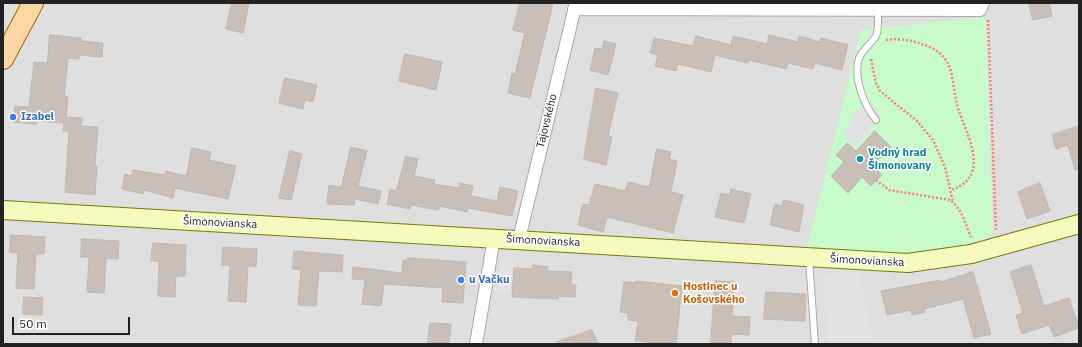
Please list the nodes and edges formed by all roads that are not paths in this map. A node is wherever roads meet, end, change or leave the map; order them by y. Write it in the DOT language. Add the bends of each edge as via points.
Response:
graph roads {
  1 [pos="33,3"];
  2 [pos="575,6"];
  3 [pos="982,6"];
  4 [pos="878,11"];
  5 [pos="3,59"];
  6 [pos="876,120"];
  7 [pos="3,210"];
  8 [pos="1079,224"];
  9 [pos="494,238"];
  10 [pos="519,239"];
  11 [pos="809,257"];
  12 [pos="476,344"];
  13 [pos="815,344"];
  1 -- 5 [label="main road"];
  2 -- 4 [label="street"];
  2 -- 10 [label="street, Tajovského"];
  3 -- 4 [label="street"];
  4 -- 6 [label="lane" via="877,34 864,48 859,58 858,69 868,110"];
  7 -- 9 [label="street, Šimonovianska"];
  8 -- 11 [label="street, Šimonovianska" via="970,254 908,263"];
  9 -- 10 [label="street, Šimonovianska"];
  9 -- 12 [label="street"];
  10 -- 11 [label="street, Šimonovianska"];
  11 -- 13 [label="lane"];
}
